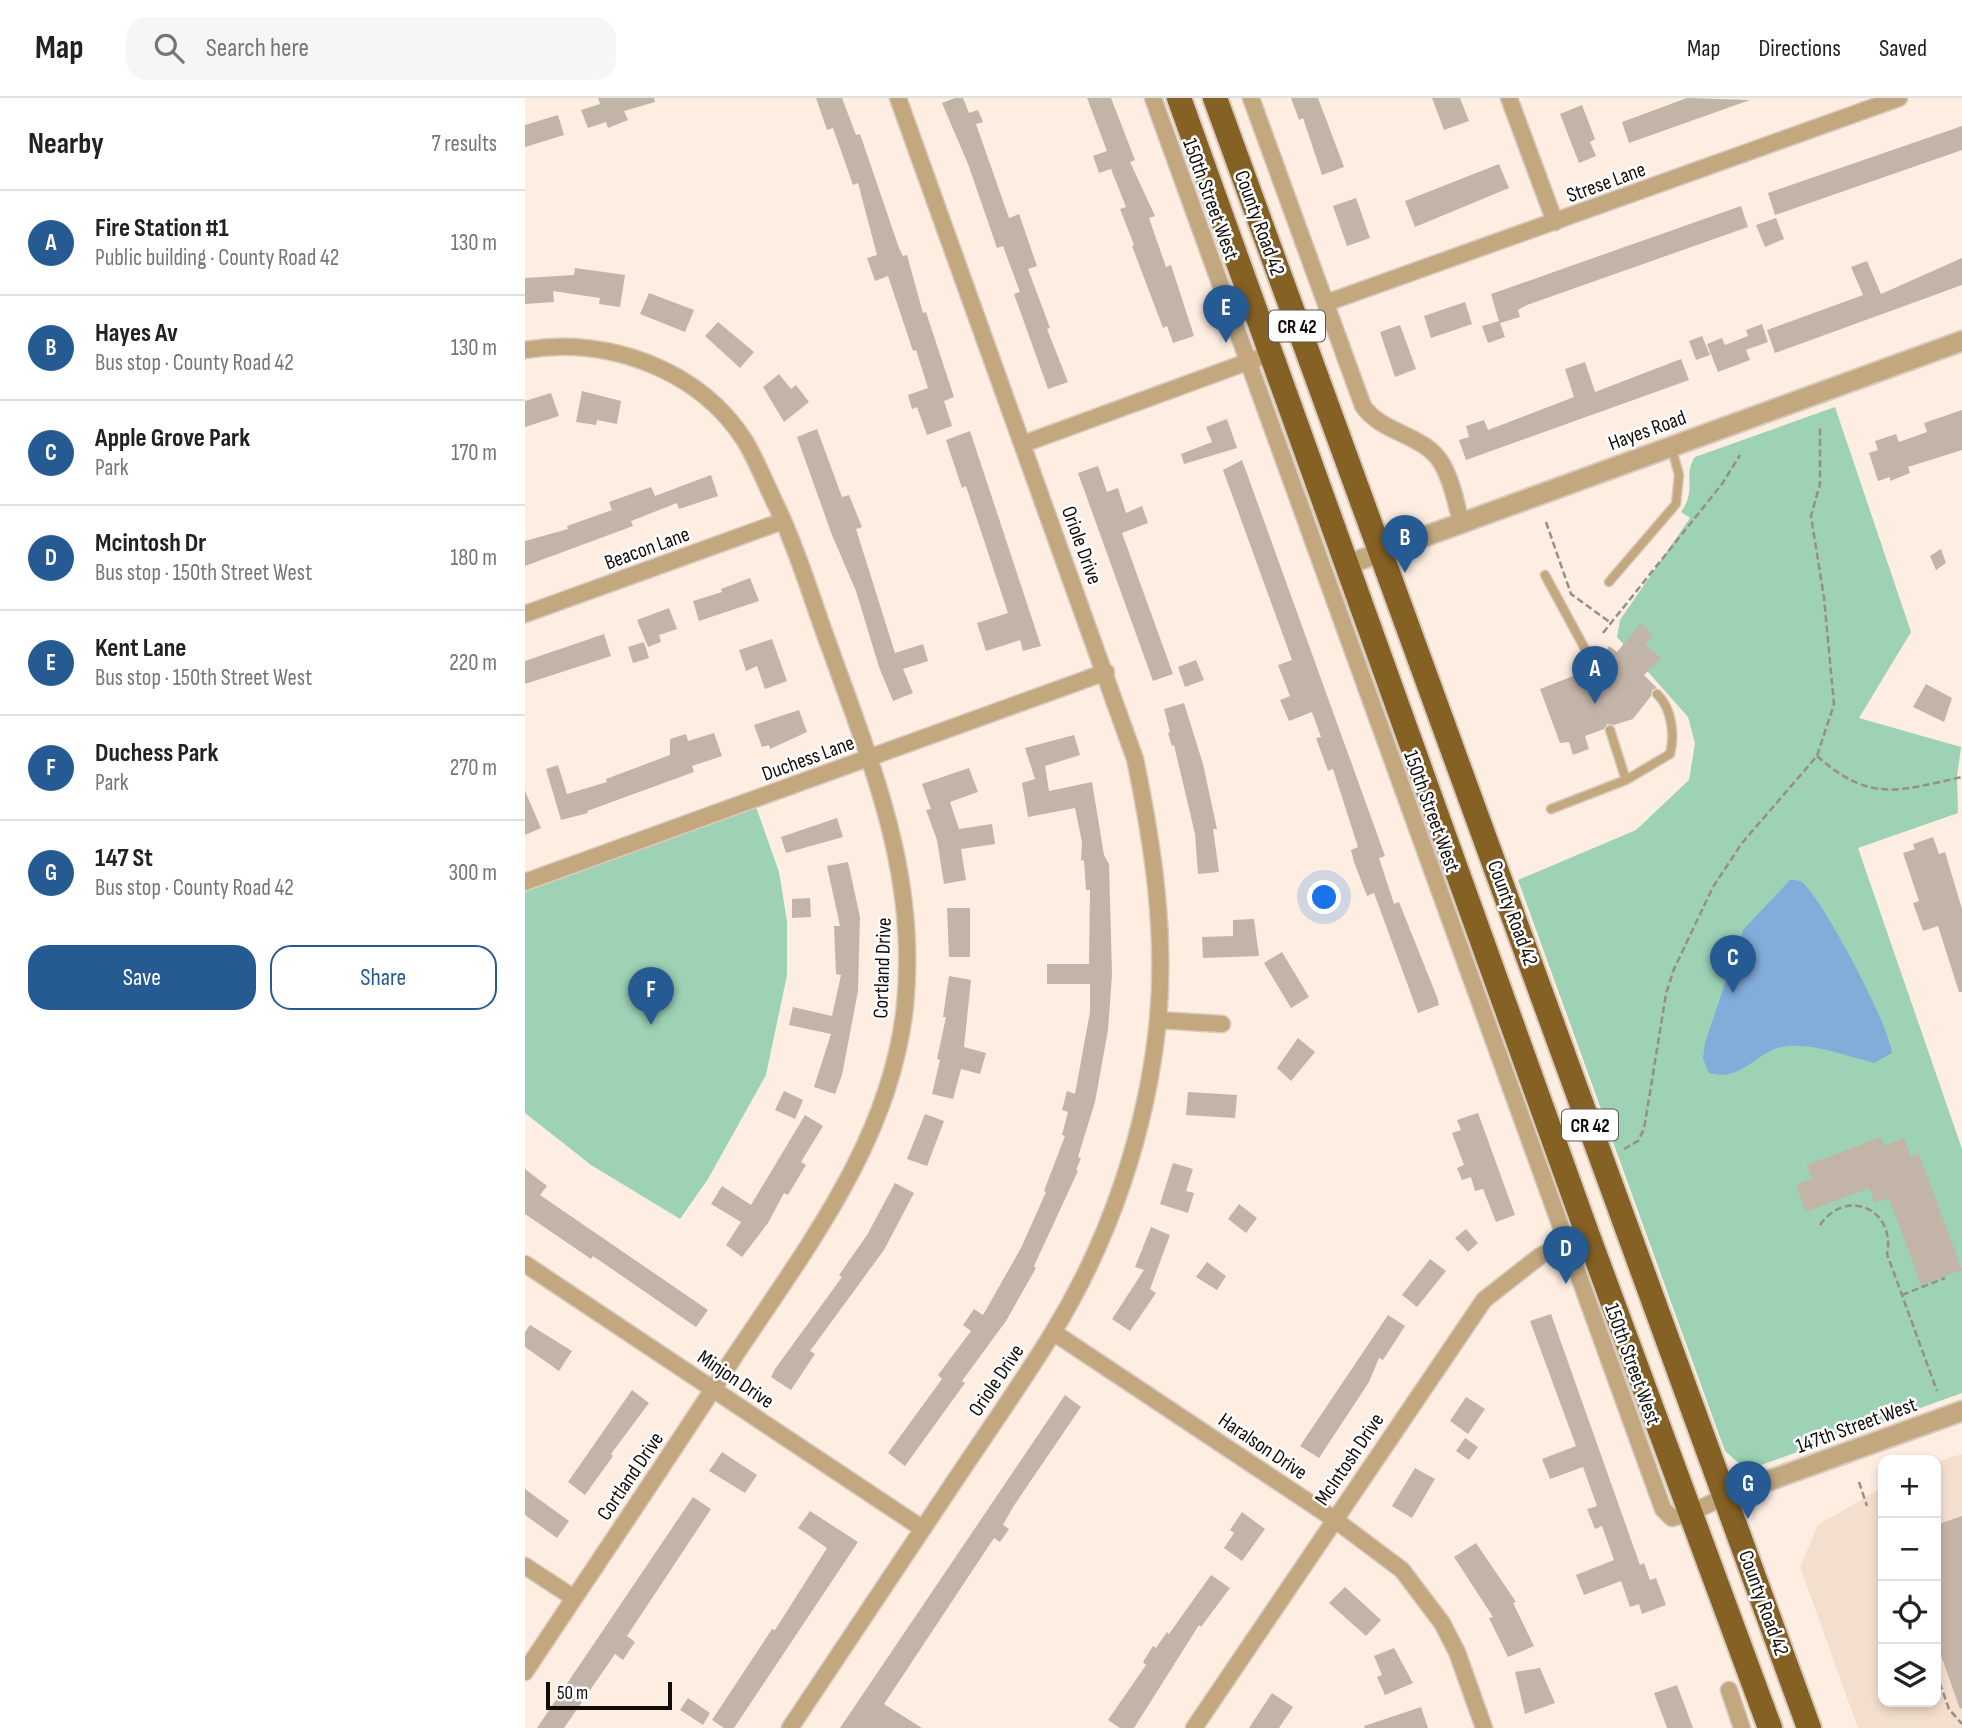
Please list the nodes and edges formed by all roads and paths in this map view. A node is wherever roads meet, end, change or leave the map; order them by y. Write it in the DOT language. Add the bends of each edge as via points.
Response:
graph roads {
  1 [pos="898,98"];
  2 [pos="1153,98"];
  3 [pos="1179,98"];
  4 [pos="1215,98"];
  5 [pos="1251,98"];
  6 [pos="1509,98"];
  7 [pos="1899,98"];
  8 [pos="1555,222"];
  9 [pos="1327,303"];
  10 [pos="1962,341"];
  11 [pos="525,350"];
  12 [pos="1272,353"];
  13 [pos="1246,362"];
  14 [pos="1820,425"];
  15 [pos="1023,444"];
  16 [pos="1671,446"];
  17 [pos="1741,455"];
  18 [pos="783,521"];
  19 [pos="1461,522"];
  20 [pos="1546,522"];
  21 [pos="1381,553"];
  22 [pos="1349,564"];
  23 [pos="1545,575"];
  24 [pos="1609,582"];
  25 [pos="525,614"];
  26 [pos="1611,623"];
  27 [pos="1603,633"];
  28 [pos="1591,660"];
  29 [pos="1106,673"];
  30 [pos="1657,694"];
  31 [pos="1610,730"];
  32 [pos="1817,756"];
  33 [pos="869,758"];
  34 [pos="1962,777"];
  35 [pos="1626,780"];
  36 [pos="1551,809"];
  37 [pos="525,883"];
  38 [pos="1158,1020"];
  39 [pos="1222,1024"];
  40 [pos="1625,1149"];
  41 [pos="1820,1225"];
  42 [pos="1567,1242"];
  43 [pos="525,1264"];
  44 [pos="1945,1278"];
  45 [pos="1902,1295"];
  46 [pos="1053,1332"];
  47 [pos="714,1389"];
  48 [pos="1937,1391"];
  49 [pos="1962,1411"];
  50 [pos="1859,1482"];
  51 [pos="1726,1496"];
  52 [pos="1867,1506"];
  53 [pos="1691,1513"];
  54 [pos="1334,1519"];
  55 [pos="923,1529"];
  56 [pos="525,1566"];
  57 [pos="574,1598"];
  58 [pos="525,1672"];
  59 [pos="1941,1687"];
  60 [pos="1729,1690"];
  61 [pos="1962,1724"];
  62 [pos="790,1728"];
  63 [pos="1194,1728"];
  64 [pos="1484,1728"];
  65 [pos="1742,1728"];
  66 [pos="1770,1728"];
  67 [pos="1809,1728"];
  1 -- 15 [label="street, Oriole Drive"];
  2 -- 13 [label="street, 150th Street West"];
  3 -- 12 [label="highway, County Road 42 / CR 42"];
  4 -- 21 [label="highway, County Road 42 / CR 42"];
  5 -- 9 [label="street"];
  6 -- 8 [label="street"];
  7 -- 8 [label="street, Strese Lane"];
  8 -- 9 [label="street, Strese Lane"];
  9 -- 19 [label="street" via="1363,406 1370,416 1430,449 1442,463"];
  10 -- 16 [label="street, Hayes Road"];
  11 -- 18 [label="street, Cortland Drive" via="597,347 663,368 715,404 745,441"];
  12 -- 13 [label="street"];
  12 -- 22 [label="highway, County Road 42 / CR 42"];
  13 -- 15 [label="street"];
  13 -- 42 [label="street, 150th Street West"];
  14 -- 32 [label="path" via="1820,484 1811,516 1833,704"];
  15 -- 29 [label="street, Oriole Drive"];
  16 -- 19 [label="street, Hayes Road"];
  16 -- 24 [label="lane" via="1679,475 1676,505"];
  17 -- 26 [label="path"];
  18 -- 25 [label="street, Beacon Lane"];
  18 -- 33 [label="street, Cortland Drive"];
  19 -- 21 [label="street, Hayes Road"];
  20 -- 26 [label="path" via="1571,594"];
  21 -- 22 [label="street, Hayes Road"];
  21 -- 51 [label="highway, County Road 42 / CR 42"];
  22 -- 53 [label="highway, County Road 42 / CR 42"];
  23 -- 28 [label="lane"];
  26 -- 27 [label="path"];
  29 -- 33 [label="street, Duchess Lane"];
  29 -- 38 [label="street, Oriole Drive" via="1135,759 1153,846 1160,935"];
  30 -- 35 [label="lane" via="1665,702 1674,741 1669,754"];
  31 -- 35 [label="lane"];
  32 -- 34 [label="path" via="1841,778 1872,789 1905,790"];
  32 -- 40 [label="path" via="1742,843 1713,887 1666,995 1644,1129 1638,1141"];
  33 -- 37 [label="street, Duchess Lane"];
  33 -- 47 [label="street, Cortland Drive" via="899,858 908,932 905,1007 890,1081 845,1188"];
  35 -- 36 [label="lane"];
  38 -- 39 [label="street"];
  38 -- 46 [label="street, Oriole Drive" via="1145,1100 1122,1185 1094,1256"];
  41 -- 45 [label="path" via="1846,1206 1875,1213 1887,1230 1887,1254"];
  42 -- 53 [label="street, 150th Street West" via="1663,1509 1672,1518"];
  42 -- 54 [label="street, McIntosh Drive" via="1540,1256 1484,1300"];
  43 -- 47 [label="street, Minjon Drive"];
  44 -- 45 [label="path"];
  45 -- 48 [label="path"];
  46 -- 54 [label="street, Haralson Drive"];
  46 -- 55 [label="street, Oriole Drive"];
  47 -- 55 [label="street, Minjon Drive"];
  47 -- 57 [label="street, Cortland Drive"];
  49 -- 51 [label="street, 147th Street West"];
  50 -- 52 [label="path"];
  51 -- 53 [label="street"];
  51 -- 67 [label="highway, County Road 42 / CR 42"];
  53 -- 66 [label="highway, County Road 42 / CR 42"];
  54 -- 63 [label="street, McIntosh Drive"];
  54 -- 64 [label="street, Haralson Drive" via="1402,1570 1442,1623"];
  55 -- 62 [label="street, Oriole Drive"];
  56 -- 57 [label="street"];
  57 -- 58 [label="street, Cortland Drive"];
  59 -- 61 [label="path" via="1949,1709"];
  60 -- 65 [label="street"];
}
